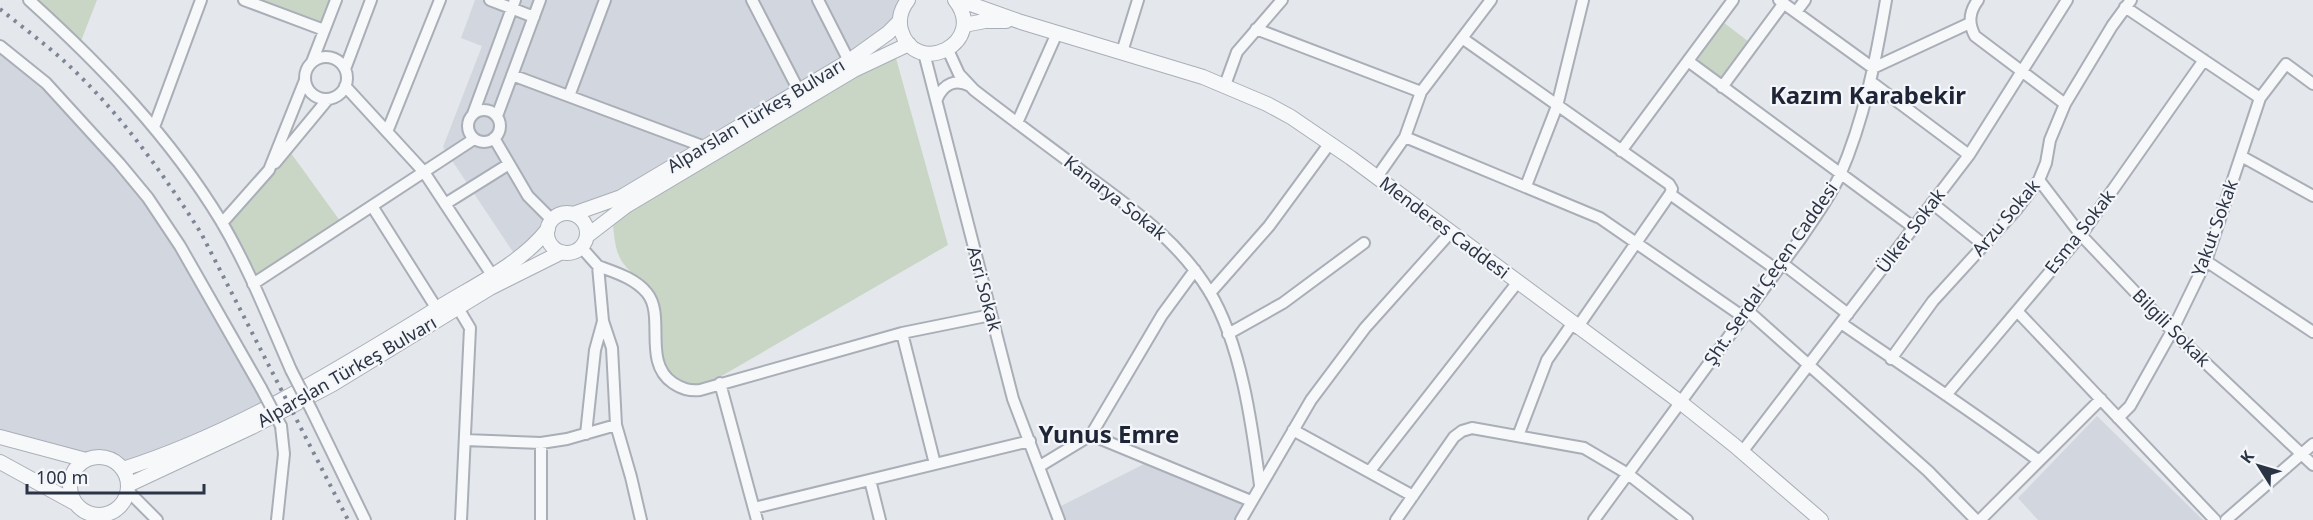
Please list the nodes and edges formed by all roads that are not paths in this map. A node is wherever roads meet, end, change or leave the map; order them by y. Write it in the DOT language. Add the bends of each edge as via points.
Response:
graph roads {
  1 [pos="30,0"];
  2 [pos="201,0"];
  3 [pos="244,0"];
  4 [pos="336,0"];
  5 [pos="371,0"];
  6 [pos="440,0"];
  7 [pos="490,0"];
  8 [pos="540,0"];
  9 [pos="605,0"];
  10 [pos="752,0"];
  11 [pos="818,0"];
  12 [pos="957,0"];
  13 [pos="1138,0"];
  14 [pos="1583,0"];
  15 [pos="1733,0"];
  16 [pos="1805,0"];
  17 [pos="1886,0"];
  18 [pos="2067,0"];
  19 [pos="1278,1"];
  20 [pos="1489,1"];
  21 [pos="906,2"];
  22 [pos="1782,2"];
  23 [pos="1971,2"];
  24 [pos="514,4"];
  25 [pos="2128,4"];
  26 [pos="985,5"];
  27 [pos="1796,12"];
  28 [pos="534,17"];
  29 [pos="900,21"];
  30 [pos="1021,22"];
  31 [pos="1970,23"];
  32 [pos="964,25"];
  33 [pos="1256,29"];
  34 [pos="324,30"];
  35 [pos="1057,33"];
  36 [pos="1462,39"];
  37 [pos="909,44"];
  38 [pos="0,46"];
  39 [pos="948,50"];
  40 [pos="1122,52"];
  41 [pos="924,53"];
  42 [pos="2204,60"];
  43 [pos="849,61"];
  44 [pos="1688,61"];
  45 [pos="312,62"];
  46 [pos="1873,68"];
  47 [pos="345,69"];
  48 [pos="2022,72"];
  49 [pos="512,75"];
  50 [pos="305,80"];
  51 [pos="1870,81"];
  52 [pos="2313,84"];
  53 [pos="1225,85"];
  54 [pos="345,86"];
  55 [pos="970,86"];
  56 [pos="1722,87"];
  57 [pos="799,91"];
  58 [pos="1421,92"];
  59 [pos="569,96"];
  60 [pos="2260,98"];
  61 [pos="328,99"];
  62 [pos="937,99"];
  63 [pos="2065,104"];
  64 [pos="1557,106"];
  65 [pos="473,114"];
  66 [pos="497,116"];
  67 [pos="1017,123"];
  68 [pos="154,127"];
  69 [pos="387,132"];
  70 [pos="1405,137"];
  71 [pos="494,138"];
  72 [pos="474,139"];
  73 [pos="1330,143"];
  74 [pos="705,147"];
  75 [pos="1621,151"];
  76 [pos="1969,154"];
  77 [pos="2241,156"];
  78 [pos="509,164"];
  79 [pos="269,170"];
  80 [pos="424,172"];
  81 [pos="1840,174"];
  82 [pos="1377,177"];
  83 [pos="2038,180"];
  84 [pos="1526,186"];
  85 [pos="1670,194"];
  86 [pos="2313,196"];
  87 [pos="1932,203"];
  88 [pos="445,204"];
  89 [pos="372,206"];
  90 [pos="573,214"];
  91 [pos="222,223"];
  92 [pos="550,225"];
  93 [pos="1914,227"];
  94 [pos="1450,232"];
  95 [pos="2081,236"];
  96 [pos="584,241"];
  97 [pos="1364,243"];
  98 [pos="1636,243"];
  99 [pos="1984,245"];
  100 [pos="562,252"];
  101 [pos="2206,261"];
  102 [pos="598,266"];
  103 [pos="1779,267"];
  104 [pos="1195,270"];
  105 [pos="492,275"];
  106 [pos="1517,283"];
  107 [pos="253,284"];
  108 [pos="1210,293"];
  109 [pos="458,308"];
  110 [pos="436,309"];
  111 [pos="2017,311"];
  112 [pos="1744,313"];
  113 [pos="1848,314"];
  114 [pos="991,315"];
  115 [pos="603,321"];
  116 [pos="1840,323"];
  117 [pos="1575,326"];
  118 [pos="2172,331"];
  119 [pos="2313,332"];
  120 [pos="902,333"];
  121 [pos="1228,334"];
  122 [pos="1891,358"];
  123 [pos="1809,364"];
  124 [pos="720,383"];
  125 [pos="1946,395"];
  126 [pos="2101,399"];
  127 [pos="1680,402"];
  128 [pos="271,405"];
  129 [pos="2118,418"];
  130 [pos="616,425"];
  131 [pos="1293,430"];
  132 [pos="586,434"];
  133 [pos="1091,435"];
  134 [pos="1518,436"];
  135 [pos="0,437"];
  136 [pos="465,440"];
  137 [pos="1030,441"];
  138 [pos="541,443"];
  139 [pos="2313,444"];
  140 [pos="1742,452"];
  141 [pos="2302,455"];
  142 [pos="86,460"];
  143 [pos="2039,461"];
  144 [pos="0,462"];
  145 [pos="935,464"];
  146 [pos="2313,465"];
  147 [pos="1040,466"];
  148 [pos="123,469"];
  149 [pos="1369,472"];
  150 [pos="1628,474"];
  151 [pos="870,480"];
  152 [pos="1260,485"];
  153 [pos="128,488"];
  154 [pos="1413,496"];
  155 [pos="1251,501"];
  156 [pos="73,502"];
  157 [pos="754,508"];
  158 [pos="103,518"];
  159 [pos="1246,518"];
  160 [pos="157,520"];
  161 [pos="277,520"];
  162 [pos="365,520"];
  163 [pos="461,520"];
  164 [pos="542,520"];
  165 [pos="641,520"];
  166 [pos="757,520"];
  167 [pos="880,520"];
  168 [pos="1059,520"];
  169 [pos="1396,520"];
  170 [pos="1594,520"];
  171 [pos="1687,520"];
  172 [pos="1821,520"];
  173 [pos="1978,520"];
  174 [pos="2215,520"];
  175 [pos="2226,520"];
  1 -- 68 [label="street" via="80,46"];
  2 -- 68 [label="street"];
  3 -- 34 [label="street"];
  4 -- 34 [label="street"];
  5 -- 47 [label="street"];
  6 -- 69 [label="street"];
  7 -- 24 [label="street"];
  8 -- 28 [label="street"];
  9 -- 59 [label="street"];
  10 -- 57 [label="street"];
  11 -- 43 [label="street"];
  12 -- 26 [label="street, Menderes Caddesi"];
  12 -- 32 [label="street"];
  13 -- 40 [label="street"];
  14 -- 64 [label="street"];
  15 -- 44 [label="street"];
  16 -- 27 [label="street"];
  17 -- 46 [label="street, Şht. Serdal Çeçen Caddesi"];
  18 -- 48 [label="street, Ülker Sokak"];
  19 -- 33 [label="street"];
  20 -- 36 [label="street"];
  21 -- 29 [label="street"];
  22 -- 27 [label="street"];
  22 -- 56 [label="street"];
  23 -- 31 [label="street"];
  24 -- 28 [label="street"];
  24 -- 65 [label="street"];
  25 -- 42 [label="street"];
  25 -- 63 [label="street, Arzu Sokak"];
  26 -- 30 [label="street, Menderes Caddesi"];
  27 -- 46 [label="street"];
  28 -- 49 [label="street"];
  29 -- 37 [label="street"];
  29 -- 43 [label="street, Alparslan Türkeş Bulvarı"];
  30 -- 32 [label="street, Menderes Caddesi"];
  30 -- 35 [label="street, Menderes Caddesi"];
  31 -- 46 [label="street"];
  31 -- 48 [label="street" via="1975,36"];
  32 -- 39 [label="street" via="960,37"];
  33 -- 53 [label="street" via="1237,52"];
  33 -- 58 [label="street"];
  34 -- 45 [label="street"];
  35 -- 40 [label="street, Menderes Caddesi"];
  35 -- 67 [label="street"];
  36 -- 58 [label="street"];
  36 -- 64 [label="street"];
  37 -- 41 [label="street"];
  37 -- 96 [label="street, Alparslan Türkeş Bulvarı" via="834,82 626,206"];
  38 -- 128 [label="street, bridge" via="46,83 148,198"];
  39 -- 41 [label="street"];
  39 -- 55 [label="street, Kanarya Sokak"];
  40 -- 53 [label="street, Menderes Caddesi"];
  41 -- 62 [label="street, Asri Sokak"];
  42 -- 60 [label="street"];
  42 -- 95 [label="street, Esma Sokak"];
  43 -- 57 [label="street, Alparslan Türkeş Bulvarı"];
  44 -- 56 [label="street"];
  44 -- 75 [label="street"];
  45 -- 47 [label="street" via="328,57"];
  45 -- 50 [label="street"];
  46 -- 51 [label="street, Şht. Serdal Çeçen Caddesi"];
  47 -- 54 [label="street"];
  48 -- 63 [label="street"];
  48 -- 76 [label="street, Ülker Sokak"];
  49 -- 59 [label="street"];
  49 -- 66 [label="street"];
  50 -- 61 [label="street" via="313,94"];
  50 -- 79 [label="street"];
  51 -- 76 [label="street"];
  51 -- 81 [label="street, Şht. Serdal Çeçen Caddesi"];
  52 -- 60 [label="street, Yakut Sokak" via="2286,64"];
  53 -- 73 [label="street, Menderes Caddesi" via="1291,117"];
  54 -- 61 [label="street"];
  54 -- 69 [label="street"];
  55 -- 62 [label="street" via="961,82 950,84"];
  55 -- 67 [label="street, Kanarya Sokak"];
  56 -- 81 [label="street"];
  57 -- 74 [label="street, Alparslan Türkeş Bulvarı"];
  58 -- 70 [label="street"];
  59 -- 74 [label="street"];
  60 -- 77 [label="street, Yakut Sokak"];
  61 -- 79 [label="street"];
  62 -- 114 [label="street, Asri Sokak"];
  63 -- 83 [label="street, Arzu Sokak"];
  64 -- 75 [label="street"];
  64 -- 84 [label="street"];
  65 -- 66 [label="street" via="485,110"];
  65 -- 72 [label="street" via="467,128"];
  66 -- 71 [label="street" via="500,128"];
  67 -- 104 [label="street, Kanarya Sokak" via="1152,224"];
  68 -- 91 [label="street"];
  69 -- 80 [label="street"];
  70 -- 82 [label="street"];
  70 -- 84 [label="street"];
  71 -- 72 [label="street" via="485,142"];
  71 -- 78 [label="street"];
  72 -- 80 [label="street"];
  73 -- 82 [label="street, Menderes Caddesi"];
  73 -- 108 [label="street" via="1269,226"];
  74 -- 90 [label="street, Alparslan Türkeş Bulvarı" via="621,197"];
  75 -- 85 [label="street" via="1669,184"];
  76 -- 87 [label="street, Ülker Sokak"];
  77 -- 86 [label="street"];
  77 -- 101 [label="street, Yakut Sokak"];
  78 -- 88 [label="street"];
  78 -- 92 [label="street"];
  79 -- 91 [label="street"];
  80 -- 88 [label="street"];
  80 -- 89 [label="street"];
  81 -- 93 [label="street"];
  81 -- 103 [label="street, Şht. Serdal Çeçen Caddesi"];
  82 -- 94 [label="street, Menderes Caddesi"];
  83 -- 95 [label="street, Bilgili Sokak"];
  83 -- 99 [label="street, Arzu Sokak"];
  84 -- 98 [label="street" via="1600,218"];
  85 -- 98 [label="street"];
  85 -- 103 [label="street"];
  87 -- 93 [label="street, Ülker Sokak"];
  87 -- 99 [label="street"];
  88 -- 105 [label="street"];
  89 -- 107 [label="street"];
  89 -- 110 [label="street"];
  90 -- 92 [label="street" via="562,214"];
  90 -- 96 [label="street" via="584,221"];
  91 -- 107 [label="street"];
  92 -- 100 [label="street" via="552,245"];
  92 -- 105 [label="street, Alparslan Türkeş Bulvarı" via="534,245"];
  93 -- 113 [label="street, Ülker Sokak"];
  94 -- 106 [label="street, Menderes Caddesi"];
  94 -- 131 [label="street" via="1365,328"];
  95 -- 111 [label="street, Esma Sokak"];
  95 -- 118 [label="street, Bilgili Sokak"];
  96 -- 100 [label="street" via="573,252"];
  96 -- 102 [label="street"];
  97 -- 121 [label="street" via="1283,303"];
  98 -- 112 [label="street"];
  98 -- 117 [label="street"];
  99 -- 122 [label="street, Arzu Sokak" via="1933,301"];
  100 -- 109 [label="street, Alparslan Türkeş Bulvarı"];
  101 -- 118 [label="street, Yakut Sokak"];
  101 -- 119 [label="street"];
  102 -- 115 [label="street"];
  102 -- 124 [label="street" via="648,293 659,364 665,377 691,391"];
  103 -- 112 [label="street, Şht. Serdal Çeçen Caddesi"];
  103 -- 113 [label="street"];
  104 -- 108 [label="street, Kanarya Sokak"];
  104 -- 133 [label="street" via="1162,315"];
  105 -- 110 [label="street, Alparslan Türkeş Bulvarı"];
  106 -- 117 [label="street, Menderes Caddesi"];
  106 -- 149 [label="street"];
  107 -- 162 [label="street, bridge"];
  108 -- 121 [label="street, Kanarya Sokak"];
  109 -- 136 [label="street" via="470,328"];
  109 -- 153 [label="street, Alparslan Türkeş Bulvarı" via="333,384"];
  110 -- 128 [label="street, Alparslan Türkeş Bulvarı"];
  111 -- 125 [label="street, Esma Sokak"];
  111 -- 126 [label="street"];
  112 -- 123 [label="street"];
  112 -- 127 [label="street, Şht. Serdal Çeçen Caddesi"];
  113 -- 116 [label="street, Ülker Sokak"];
  114 -- 120 [label="street"];
  114 -- 137 [label="street, Asri Sokak" via="1013,399"];
  115 -- 130 [label="street" via="612,348"];
  115 -- 132 [label="street" via="595,350"];
  116 -- 122 [label="street"];
  116 -- 123 [label="street, Ülker Sokak"];
  117 -- 127 [label="street, Menderes Caddesi"];
  117 -- 134 [label="street" via="1547,360"];
  118 -- 129 [label="street, Yakut Sokak" via="2130,406"];
  118 -- 141 [label="street, Bilgili Sokak"];
  120 -- 124 [label="street"];
  120 -- 145 [label="street"];
  121 -- 152 [label="street, Kanarya Sokak" via="1252,425"];
  122 -- 125 [label="street"];
  123 -- 140 [label="street, Ülker Sokak"];
  123 -- 173 [label="street"];
  124 -- 157 [label="street"];
  125 -- 143 [label="street"];
  126 -- 129 [label="street"];
  126 -- 143 [label="street"];
  127 -- 140 [label="street, Menderes Caddesi"];
  127 -- 150 [label="street, Şht. Serdal Çeçen Caddesi"];
  128 -- 148 [label="street, Alparslan Türkeş Bulvarı" via="187,446"];
  128 -- 161 [label="street, bridge" via="281,426 284,454"];
  129 -- 174 [label="street"];
  130 -- 132 [label="street"];
  130 -- 165 [label="street"];
  131 -- 149 [label="street"];
  131 -- 152 [label="street"];
  132 -- 138 [label="street"];
  133 -- 147 [label="street"];
  133 -- 155 [label="street"];
  134 -- 150 [label="street" via="1584,447"];
  134 -- 154 [label="street" via="1472,428 1462,431"];
  135 -- 142 [label="street"];
  136 -- 138 [label="street"];
  136 -- 163 [label="street"];
  137 -- 145 [label="street"];
  137 -- 147 [label="street, Asri Sokak"];
  138 -- 164 [label="street"];
  139 -- 141 [label="street"];
  140 -- 172 [label="street, Menderes Caddesi"];
  141 -- 146 [label="street, Bilgili Sokak"];
  141 -- 175 [label="street"];
  142 -- 148 [label="street" via="103,457"];
  142 -- 156 [label="street" via="77,466 70,481"];
  143 -- 173 [label="street"];
  144 -- 156 [label="street"];
  145 -- 151 [label="street"];
  147 -- 168 [label="street, Asri Sokak"];
  148 -- 153 [label="street"];
  149 -- 154 [label="street"];
  150 -- 170 [label="street, Şht. Serdal Çeçen Caddesi"];
  150 -- 171 [label="street"];
  151 -- 157 [label="street"];
  151 -- 167 [label="street"];
  152 -- 155 [label="street"];
  153 -- 158 [label="street" via="125,501"];
  153 -- 160 [label="street"];
  154 -- 169 [label="street"];
  155 -- 159 [label="street"];
  156 -- 158 [label="street"];
  157 -- 166 [label="street"];
}
